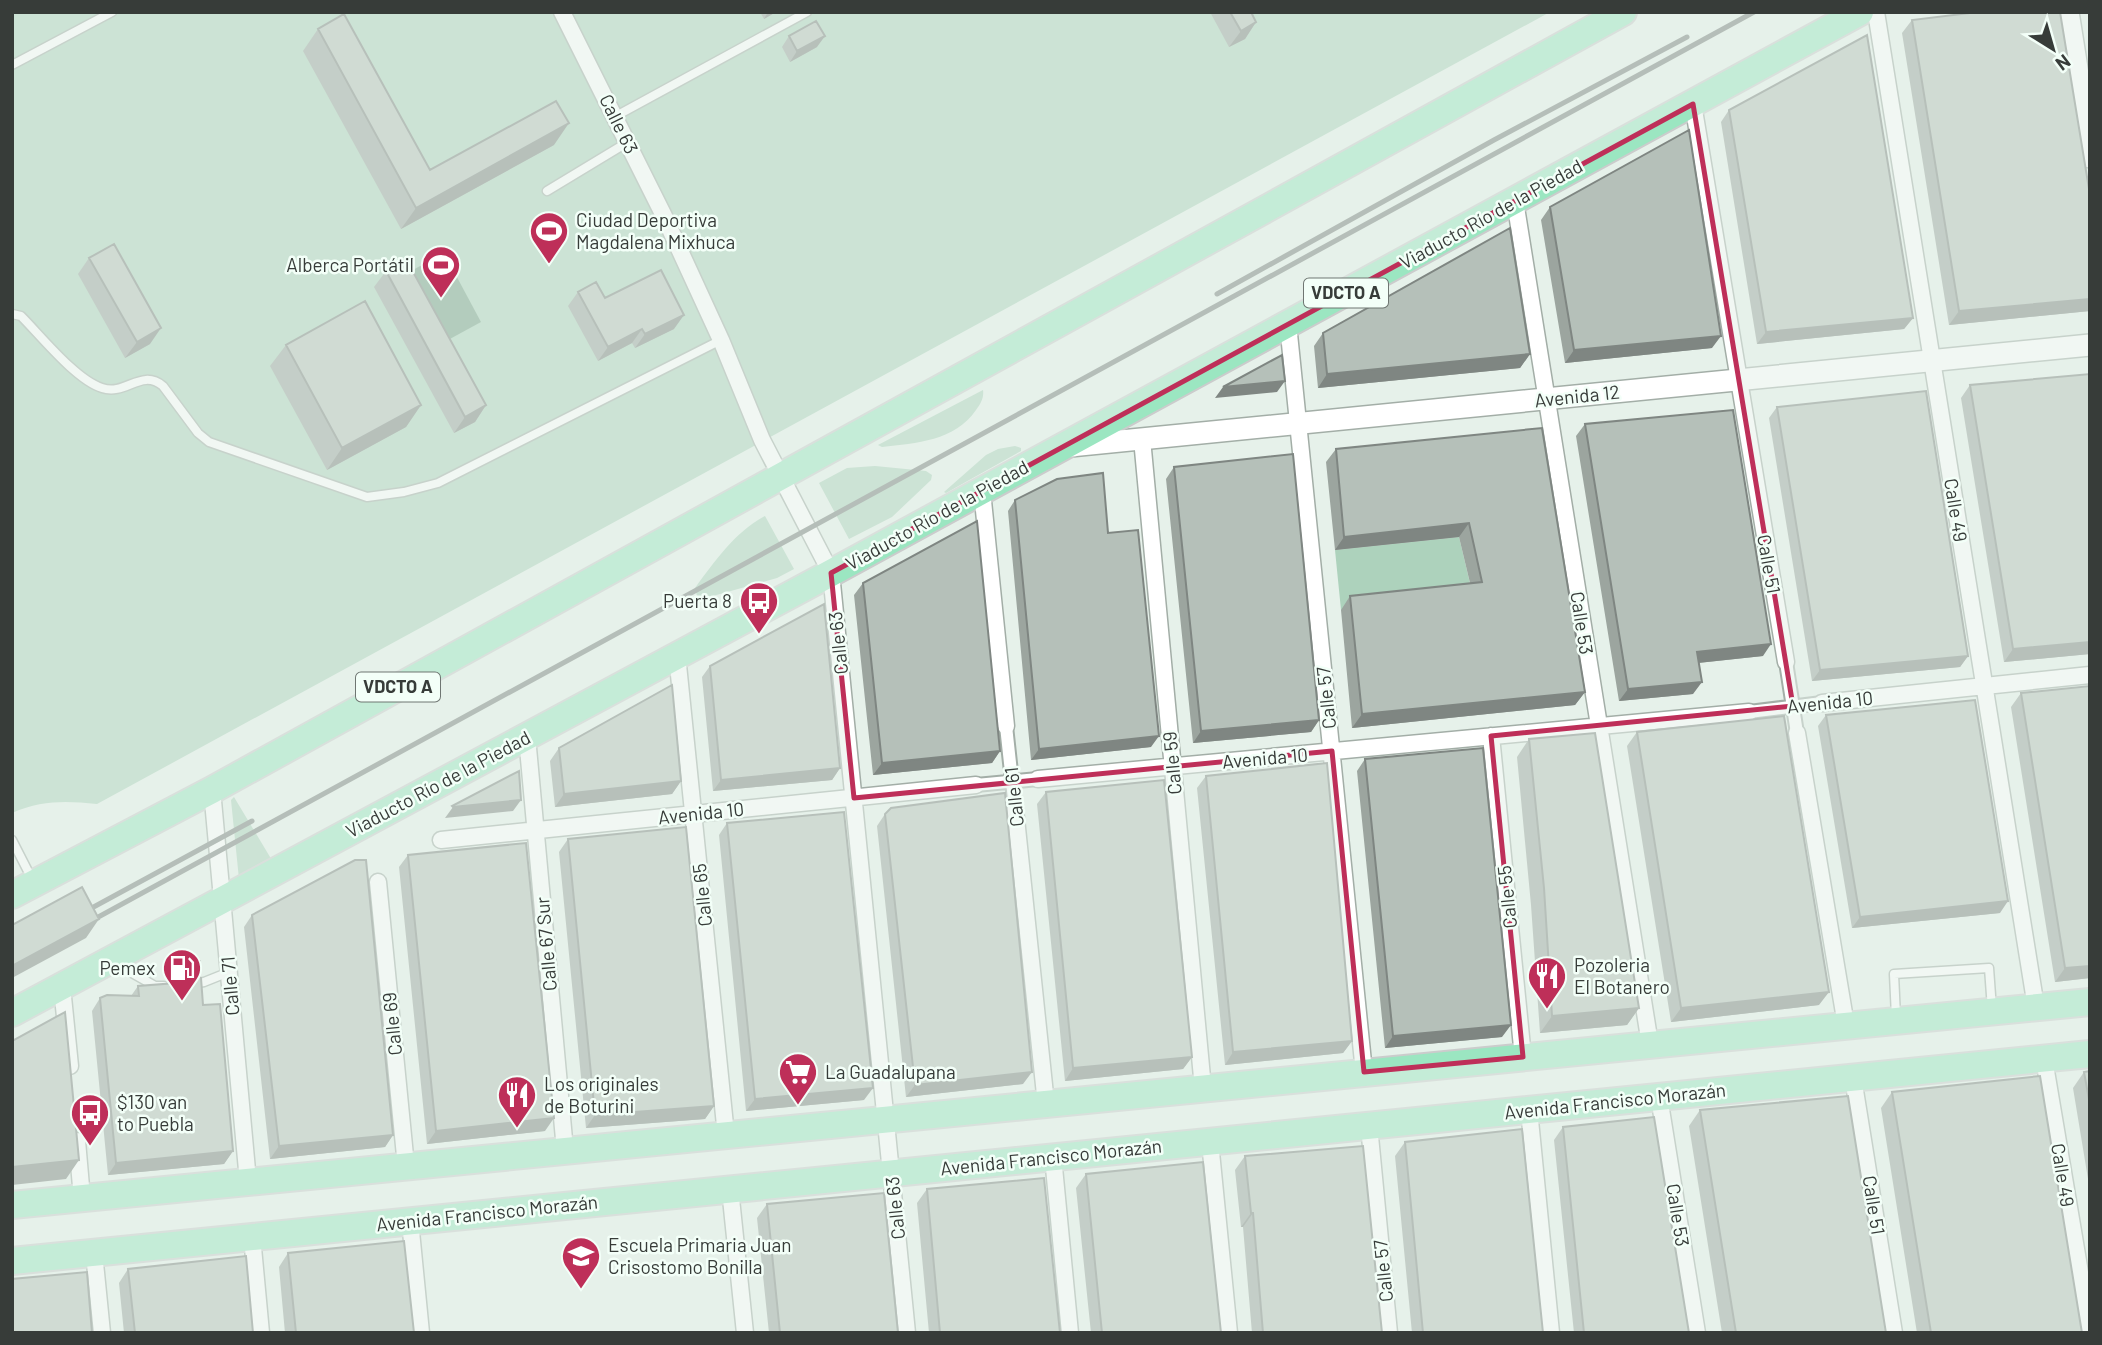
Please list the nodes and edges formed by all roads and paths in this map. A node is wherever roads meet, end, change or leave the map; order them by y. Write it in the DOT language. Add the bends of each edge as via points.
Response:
graph roads {
  1 [pos="112,12"];
  2 [pos="562,12"];
  3 [pos="807,12"];
  4 [pos="1623,12"];
  5 [pos="1860,12"];
  6 [pos="1876,12"];
  7 [pos="2067,12"];
  8 [pos="12,65"];
  9 [pos="1693,104"];
  10 [pos="616,116"];
  11 [pos="628,142"];
  12 [pos="2090,156"];
  13 [pos="547,191"];
  14 [pos="1515,201"];
  15 [pos="12,314"];
  16 [pos="1288,324"];
  17 [pos="720,341"];
  18 [pos="2090,345"];
  19 [pos="1932,361"];
  20 [pos="1738,380"];
  21 [pos="1546,399"];
  22 [pos="1298,423"];
  23 [pos="1142,439"];
  24 [pos="1064,446"];
  25 [pos="782,475"];
  26 [pos="982,491"];
  27 [pos="831,573"];
  28 [pos="677,655"];
  29 [pos="1786,662"];
  30 [pos="2090,675"];
  31 [pos="1984,686"];
  32 [pos="1822,703"];
  33 [pos="1793,706"];
  34 [pos="1749,712"];
  35 [pos="1006,726"];
  36 [pos="1599,726"];
  37 [pos="1797,733"];
  38 [pos="1491,736"];
  39 [pos="527,737"];
  40 [pos="1332,751"];
  41 [pos="1173,766"];
  42 [pos="1038,779"];
  43 [pos="1012,782"];
  44 [pos="976,785"];
  45 [pos="212,790"];
  46 [pos="854,798"];
  47 [pos="1015,809"];
  48 [pos="694,814"];
  49 [pos="535,830"];
  50 [pos="12,840"];
  51 [pos="441,840"];
  52 [pos="378,882"];
  53 [pos="23,889"];
  54 [pos="222,901"];
  55 [pos="110,961"];
  56 [pos="229,972"];
  57 [pos="192,984"];
  58 [pos="166,986"];
  59 [pos="62,987"];
  60 [pos="2090,1002"];
  61 [pos="2036,1007"];
  62 [pos="1992,1011"];
  63 [pos="12,1013"];
  64 [pos="1897,1020"];
  65 [pos="1846,1025"];
  66 [pos="1650,1045"];
  67 [pos="2090,1054"];
  68 [pos="1523,1057"];
  69 [pos="2044,1059"];
  70 [pos="1364,1072"];
  71 [pos="1853,1078"];
  72 [pos="71,1079"];
  73 [pos="1203,1088"];
  74 [pos="1659,1097"];
  75 [pos="1046,1104"];
  76 [pos="1528,1110"];
  77 [pos="886,1119"];
  78 [pos="1369,1126"];
  79 [pos="76,1132"];
  80 [pos="726,1135"];
  81 [pos="1210,1142"];
  82 [pos="565,1150"];
  83 [pos="1053,1157"];
  84 [pos="406,1166"];
  85 [pos="891,1173"];
  86 [pos="248,1181"];
  87 [pos="730,1189"];
  88 [pos="82,1198"];
  89 [pos="12,1205"];
  90 [pos="410,1221"];
  91 [pos="251,1237"];
  92 [pos="94,1252"];
  93 [pos="12,1261"];
  94 [pos="2090,1332"];
  95 [pos="102,1333"];
  96 [pos="261,1333"];
  97 [pos="421,1333"];
  98 [pos="745,1333"];
  99 [pos="907,1333"];
  100 [pos="1070,1333"];
  101 [pos="1229,1333"];
  102 [pos="1390,1333"];
  103 [pos="1551,1333"];
  104 [pos="1697,1333"];
  105 [pos="1894,1333"];
  1 -- 8 [label="lane"];
  2 -- 10 [label="street, Calle 63"];
  3 -- 10 [label="lane"];
  4 -- 25 [label="main road, VDCTO A"];
  5 -- 9 [label="main road, Viaducto Río de la Piedad / VDCTO A"];
  6 -- 19 [label="street, Calle 49"];
  7 -- 12 [label="main road"];
  9 -- 14 [label="main road, Viaducto Río de la Piedad / VDCTO A"];
  9 -- 20 [label="street, Calle 51"];
  10 -- 11 [label="street, Calle 63"];
  11 -- 13 [label="lane"];
  11 -- 17 [label="street, Calle 63"];
  14 -- 16 [label="main road, Viaducto Río de la Piedad / VDCTO A"];
  14 -- 21 [label="street, Calle 53"];
  15 -- 17 [label="lane" via="21,316 84,380 118,390 147,378 157,381 209,442 367,497 438,483"];
  16 -- 22 [label="street, Calle 57"];
  16 -- 24 [label="main road, Viaducto Río de la Piedad / VDCTO A"];
  17 -- 25 [label="street, Calle 63"];
  18 -- 19 [label="street, Avenida 12"];
  19 -- 20 [label="street, Avenida 12"];
  19 -- 31 [label="street, Calle 49"];
  20 -- 21 [label="street, Avenida 12"];
  20 -- 29 [label="street, Calle 51"];
  21 -- 22 [label="street, Avenida 12"];
  21 -- 36 [label="street, Calle 53"];
  22 -- 23 [label="street, Avenida 12"];
  22 -- 40 [label="street, Calle 57"];
  23 -- 24 [label="street, Avenida 12"];
  23 -- 41 [label="street, Calle 59"];
  24 -- 26 [label="main road, Viaducto Río de la Piedad / VDCTO A"];
  25 -- 27 [label="street, Calle 63"];
  25 -- 45 [label="main road, VDCTO A"];
  26 -- 27 [label="main road, Viaducto Río de la Piedad / VDCTO A"];
  26 -- 35 [label="street, Calle 61"];
  27 -- 28 [label="main road, Viaducto Río de la Piedad / VDCTO A"];
  27 -- 46 [label="street, Calle 63"];
  28 -- 39 [label="main road, Viaducto Río de la Piedad / VDCTO A"];
  28 -- 48 [label="street, Calle 65"];
  29 -- 33 [label="street, Calle 51"];
  30 -- 31 [label="street, Avenida 10"];
  31 -- 32 [label="street, Avenida 10"];
  31 -- 61 [label="street, Calle 49"];
  32 -- 33 [label="street, Avenida 10"];
  33 -- 34 [label="street, Avenida 10"];
  33 -- 37 [label="street, Calle 51"];
  34 -- 36 [label="street, Avenida 10"];
  35 -- 43 [label="street, Calle 61"];
  36 -- 38 [label="street, Avenida 10"];
  36 -- 66 [label="street, Calle 53"];
  37 -- 65 [label="street, Calle 51"];
  38 -- 40 [label="street, Avenida 10"];
  38 -- 68 [label="street, Calle 55"];
  39 -- 49 [label="street, Calle 67 Sur"];
  39 -- 54 [label="main road, Viaducto Río de la Piedad / VDCTO A"];
  40 -- 41 [label="street, Avenida 10"];
  40 -- 70 [label="street, Calle 57"];
  41 -- 42 [label="street, Avenida 10"];
  41 -- 73 [label="street, Calle 59"];
  42 -- 43 [label="street, Avenida 10"];
  43 -- 44 [label="street, Avenida 10"];
  43 -- 47 [label="street, Calle 61"];
  44 -- 46 [label="street, Avenida 10"];
  45 -- 53 [label="main road, VDCTO A"];
  45 -- 54 [label="street, Calle 71"];
  46 -- 48 [label="street, Avenida 10"];
  46 -- 77 [label="street, Calle 63"];
  47 -- 75 [label="street, Calle 61"];
  48 -- 49 [label="street, Avenida 10"];
  48 -- 80 [label="street, Calle 65"];
  49 -- 51 [label="street, Avenida 10"];
  49 -- 82 [label="street, Calle 67 Sur"];
  50 -- 53 [label="lane"];
  52 -- 84 [label="street, Calle 69"];
  54 -- 55 [label="main road, Viaducto Río de la Piedad / VDCTO A"];
  54 -- 56 [label="street, Calle 71"];
  55 -- 58 [label="lane" via="155,986"];
  55 -- 59 [label="main road, Viaducto Río de la Piedad / VDCTO A"];
  56 -- 57 [label="lane"];
  56 -- 86 [label="street, Calle 71"];
  59 -- 63 [label="main road, Viaducto Río de la Piedad / VDCTO A"];
  59 -- 72 [label="street"];
  60 -- 61 [label="main road"];
  61 -- 62 [label="main road"];
  62 -- 64 [label="main road"];
  62 -- 64 [label="lane" via="1989,968 1894,974"];
  64 -- 65 [label="main road"];
  65 -- 66 [label="main road"];
  66 -- 68 [label="main road"];
  67 -- 69 [label="main road, Avenida Francisco Morazán"];
  68 -- 70 [label="main road"];
  69 -- 71 [label="main road, Avenida Francisco Morazán"];
  69 -- 94 [label="street, Calle 49"];
  70 -- 73 [label="main road"];
  71 -- 74 [label="main road, Avenida Francisco Morazán"];
  71 -- 105 [label="street, Calle 51"];
  73 -- 75 [label="main road"];
  74 -- 76 [label="main road, Avenida Francisco Morazán"];
  74 -- 104 [label="street, Calle 53"];
  75 -- 77 [label="main road"];
  76 -- 78 [label="main road, Avenida Francisco Morazán"];
  76 -- 103 [label="street"];
  77 -- 80 [label="main road"];
  77 -- 85 [label="street, Calle 63"];
  78 -- 81 [label="main road, Avenida Francisco Morazán"];
  78 -- 102 [label="street, Calle 57"];
  79 -- 88 [label="street"];
  80 -- 82 [label="main road"];
  81 -- 83 [label="main road, Avenida Francisco Morazán"];
  81 -- 101 [label="street"];
  82 -- 84 [label="main road"];
  83 -- 85 [label="main road, Avenida Francisco Morazán"];
  83 -- 100 [label="street"];
  84 -- 86 [label="main road"];
  85 -- 87 [label="main road, Avenida Francisco Morazán"];
  85 -- 99 [label="street, Calle 63"];
  86 -- 88 [label="main road"];
  87 -- 90 [label="main road, Avenida Francisco Morazán"];
  87 -- 98 [label="street"];
  88 -- 89 [label="main road"];
  90 -- 91 [label="main road, Avenida Francisco Morazán"];
  90 -- 97 [label="street"];
  91 -- 92 [label="main road, Avenida Francisco Morazán"];
  91 -- 96 [label="street"];
  92 -- 93 [label="main road, Avenida Francisco Morazán"];
  92 -- 95 [label="street"];
}
